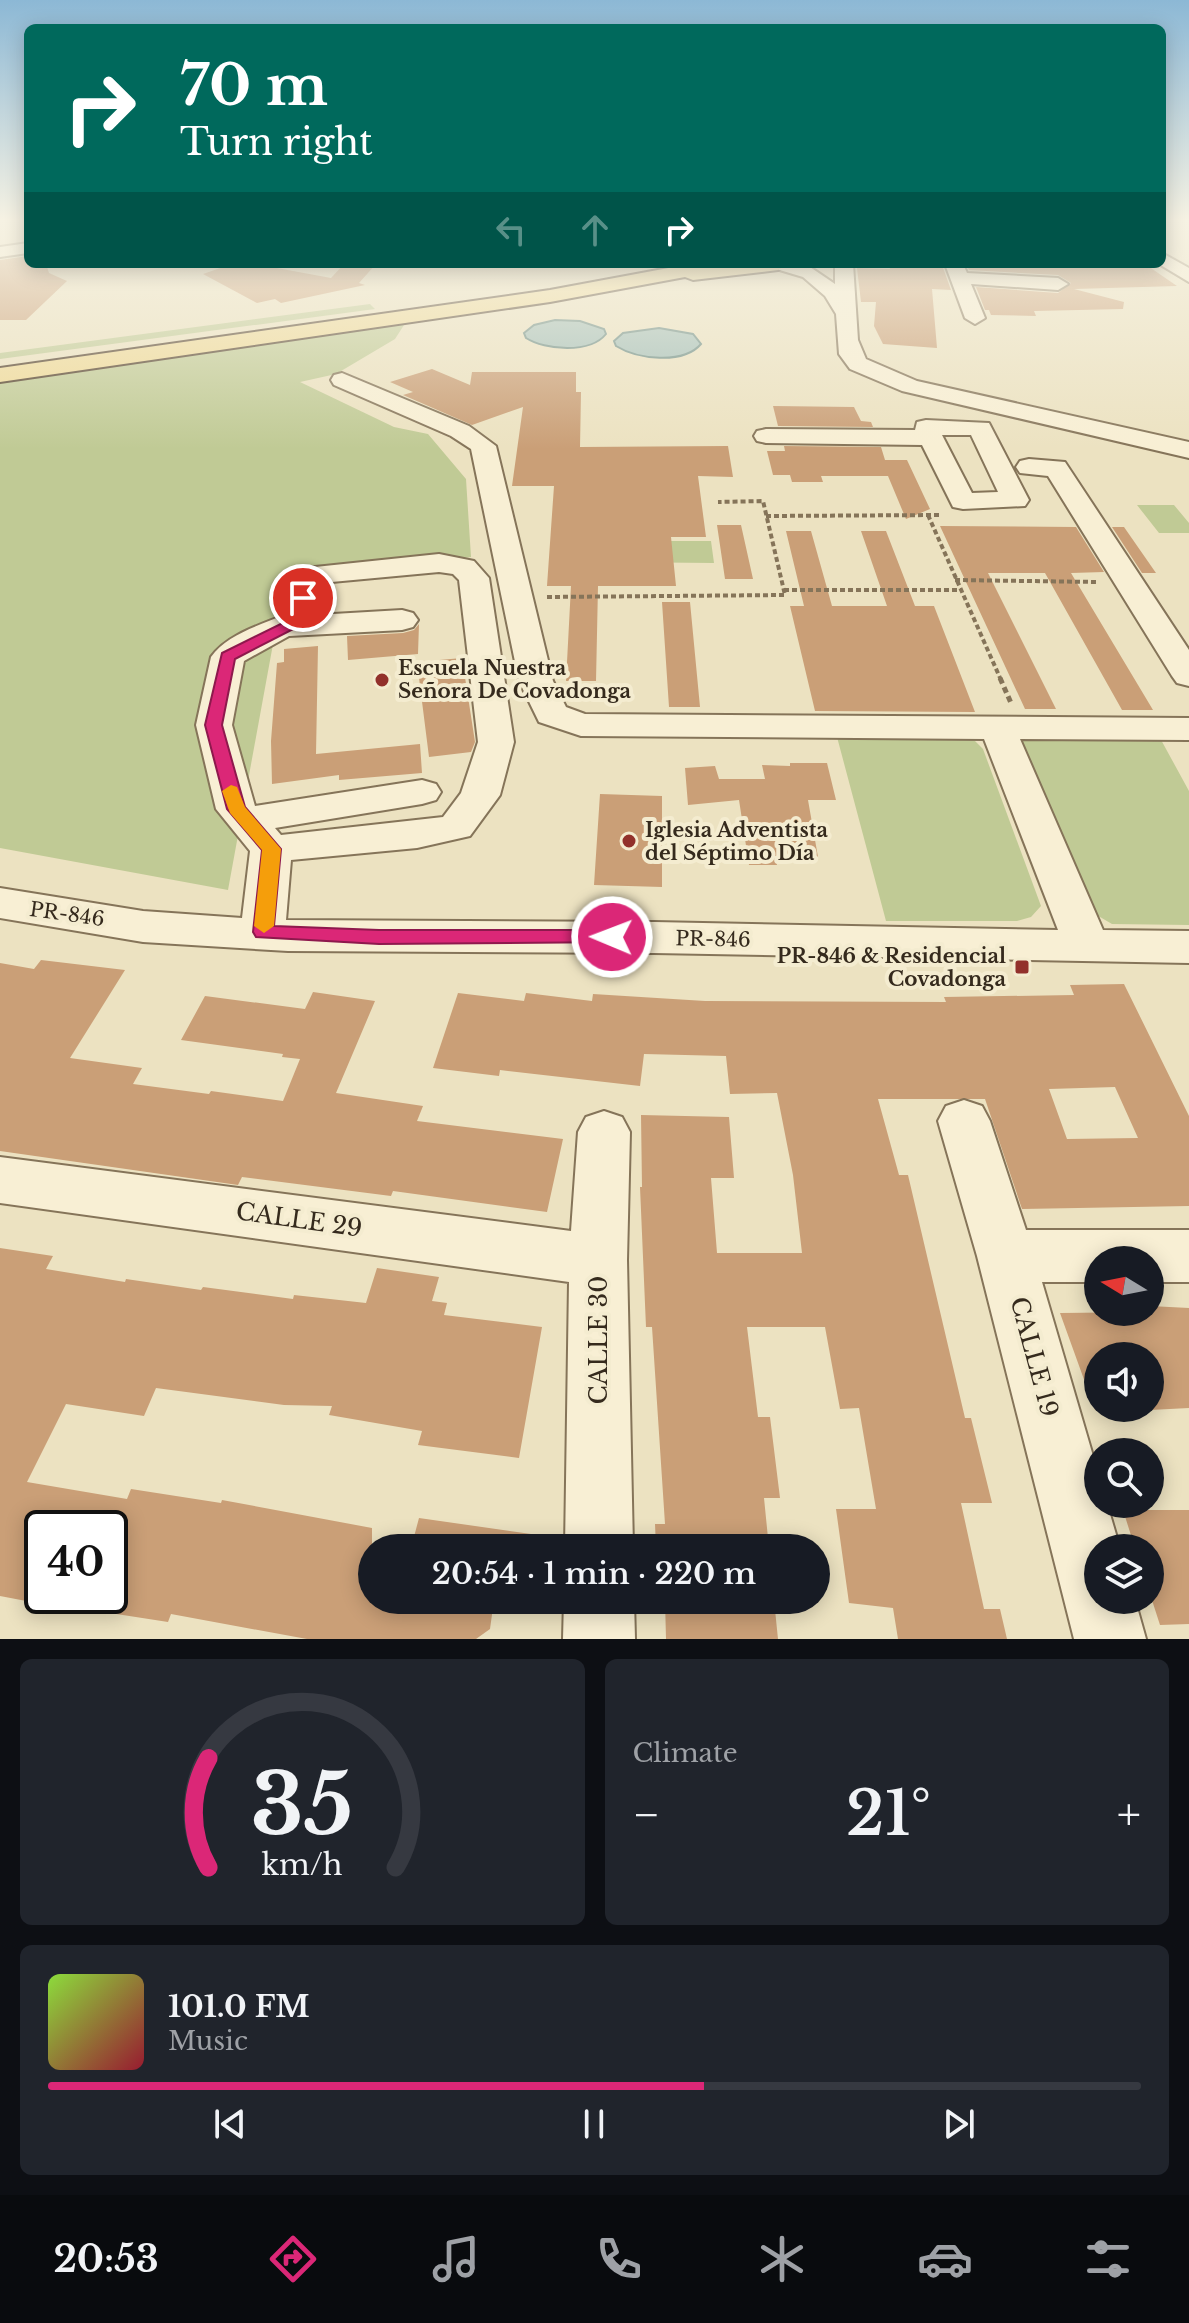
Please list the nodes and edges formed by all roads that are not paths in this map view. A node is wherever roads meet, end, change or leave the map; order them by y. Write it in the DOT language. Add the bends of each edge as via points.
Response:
graph roads {
  1 [pos="470,296"];
  2 [pos="540,296"];
  3 [pos="837,296"];
  4 [pos="844,296"];
  5 [pos="967,296"];
  6 [pos="844,311"];
  7 [pos="975,318"];
  8 [pos="0,364"];
  9 [pos="0,375"];
  10 [pos="342,380"];
  11 [pos="980,428"];
  12 [pos="766,436"];
  13 [pos="931,438"];
  14 [pos="1186,448"];
  15 [pos="1029,467"];
  16 [pos="402,620"];
  17 [pos="283,627"];
  18 [pos="1189,676"];
  19 [pos="1010,729"];
  20 [pos="1189,729"];
  21 [pos="422,792"];
  22 [pos="246,820"];
  23 [pos="271,849"];
  24 [pos="0,903"];
  25 [pos="263,932"];
  26 [pos="1087,946"];
  27 [pos="1189,947"];
  28 [pos="964,1121"];
  29 [pos="604,1132"];
  30 [pos="0,1180"];
  31 [pos="1006,1256"];
  32 [pos="1189,1256"];
  33 [pos="598,1260"];
  34 [pos="599,1534"];
  35 [pos="1084,1543"];
  36 [pos="599,1614"];
  37 [pos="1104,1614"];
  38 [pos="599,1639"];
  39 [pos="1110,1639"];
  1 -- 8 [label="main road"];
  2 -- 9 [label="main road"];
  3 -- 6 [label="street"];
  4 -- 6 [label="street"];
  5 -- 7 [label="street"];
  6 -- 14 [label="street" via="850,354 858,364 892,381"];
  10 -- 19 [label="street" via="483,446 536,681 552,714 581,725"];
  11 -- 13 [label="street" via="926,427"];
  11 -- 13 [label="street" via="1015,500 963,501"];
  11 -- 14 [label="street"];
  12 -- 13 [label="street"];
  15 -- 18 [label="street" via="1056,468"];
  16 -- 17 [label="street"];
  17 -- 22 [label="street" via="228,657 214,725 236,809"];
  17 -- 23 [label="street" via="299,620 307,575 439,563 463,567 474,578 496,742 480,795 456,827"];
  19 -- 20 [label="street"];
  19 -- 26 [label="street"];
  21 -- 22 [label="street"];
  22 -- 23 [label="street"];
  23 -- 25 [label="street"];
  24 -- 25 [label="street, PR-846 / PR-846" via="47,913"];
  25 -- 26 [label="street, PR-846 / PR-846"];
  26 -- 27 [label="street, PR-846 / PR-846"];
  28 -- 31 [label="street, CALLE 19"];
  29 -- 33 [label="street, CALLE 30"];
  30 -- 33 [label="street, CALLE 29"];
  31 -- 32 [label="street"];
  31 -- 35 [label="street, CALLE 19"];
  33 -- 34 [label="street, CALLE 30"];
  36 -- 38 [label="street"];
  37 -- 39 [label="street"];
}
